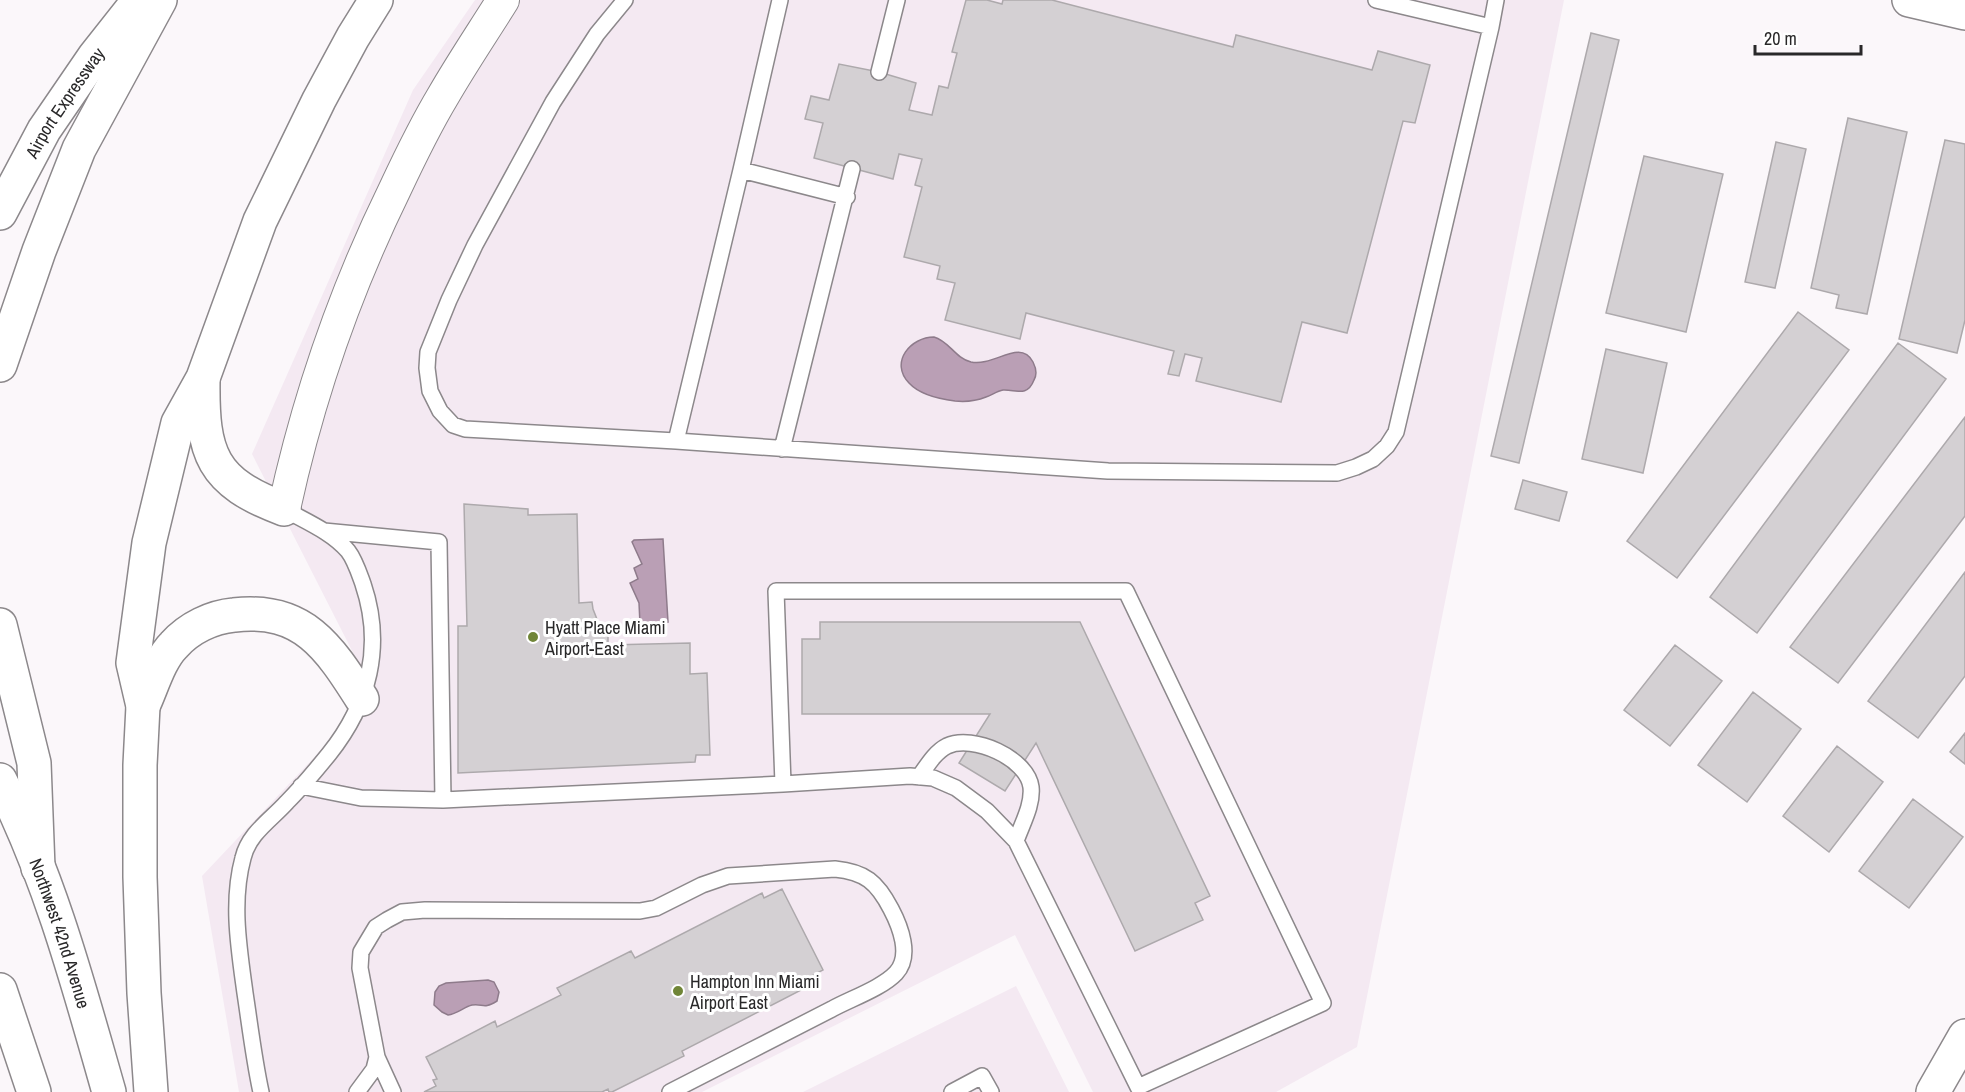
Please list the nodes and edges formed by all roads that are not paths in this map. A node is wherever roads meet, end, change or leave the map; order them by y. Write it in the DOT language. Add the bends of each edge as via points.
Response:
graph roads {
  1 [pos="139,0"];
  2 [pos="160,0"];
  3 [pos="376,0"];
  4 [pos="503,0"];
  5 [pos="625,0"];
  6 [pos="780,0"];
  7 [pos="897,0"];
  8 [pos="1376,0"];
  9 [pos="1496,0"];
  10 [pos="1909,0"];
  11 [pos="1965,13"];
  12 [pos="1491,27"];
  13 [pos="879,72"];
  14 [pos="852,169"];
  15 [pos="741,170"];
  16 [pos="847,197"];
  17 [pos="0,213"];
  18 [pos="0,365"];
  19 [pos="203,378"];
  20 [pos="676,441"];
  21 [pos="782,449"];
  22 [pos="284,509"];
  23 [pos="324,531"];
  24 [pos="0,625"];
  25 [pos="362,699"];
  26 [pos="143,706"];
  27 [pos="919,777"];
  28 [pos="0,780"];
  29 [pos="783,784"];
  30 [pos="301,786"];
  31 [pos="443,800"];
  32 [pos="1016,841"];
  33 [pos="39,868"];
  34 [pos="0,990"];
  35 [pos="1965,1036"];
  36 [pos="377,1058"];
  37 [pos="34,1092"];
  38 [pos="110,1092"];
  39 [pos="151,1092"];
  40 [pos="261,1092"];
  41 [pos="357,1092"];
  42 [pos="393,1092"];
  43 [pos="670,1092"];
  44 [pos="952,1092"];
  45 [pos="991,1092"];
  46 [pos="1933,1092"];
  1 -- 17 [label="main road, Airport Expressway" via="44,130"];
  2 -- 18 [label="main road" via="79,149"];
  3 -- 19 [label="main road" via="319,100 260,221"];
  4 -- 22 [label="street" via="442,97 377,226 341,309 293,465"];
  5 -- 20 [label="lane" via="597,34 553,102 475,245 428,352 427,368 430,391 440,411 453,425 465,429"];
  6 -- 15 [label="lane"];
  7 -- 13 [label="lane"];
  8 -- 12 [label="lane"];
  9 -- 12 [label="lane"];
  10 -- 11 [label="main road"];
  12 -- 21 [label="lane" via="1396,432 1373,459 1337,473 1207,473 1108,471"];
  14 -- 16 [label="lane"];
  15 -- 16 [label="lane"];
  15 -- 20 [label="lane"];
  16 -- 21 [label="lane"];
  19 -- 22 [label="main road" via="202,414 218,466 244,492"];
  19 -- 26 [label="main road" via="178,423 149,543 133,663"];
  20 -- 21 [label="lane"];
  22 -- 23 [label="lane"];
  23 -- 25 [label="lane" via="348,552 367,597 374,642 373,662"];
  23 -- 31 [label="lane" via="439,542"];
  24 -- 33 [label="main road" via="34,763"];
  25 -- 26 [label="main road" via="336,658 296,623 245,613 198,626 173,645"];
  25 -- 30 [label="lane" via="330,753"];
  26 -- 39 [label="main road" via="140,877"];
  27 -- 29 [label="lane"];
  27 -- 32 [label="lane" via="933,778 956,788 987,811"];
  27 -- 32 [label="lane" via="935,755 948,746 973,744 992,748 1011,759 1026,771 1031,787 1030,803"];
  28 -- 33 [label="main road, Northwest 42nd Avenue"];
  29 -- 31 [label="lane"];
  29 -- 32 [label="lane" via="776,591 1126,591 1323,1003 1138,1087"];
  30 -- 31 [label="lane" via="361,798"];
  30 -- 40 [label="lane" via="248,844 238,892 241,958"];
  33 -- 38 [label="main road, Northwest 42nd Avenue"];
  34 -- 37 [label="main road"];
  35 -- 46 [label="main road"];
  36 -- 41 [label="lane"];
  36 -- 42 [label="lane"];
  36 -- 43 [label="lane" via="360,968 361,952 376,927 402,912 640,911 656,908 715,879 740,874 835,869 865,876 877,886 898,923 903,942 897,972"];
  44 -- 45 [label="lane" via="982,1076"];
}
